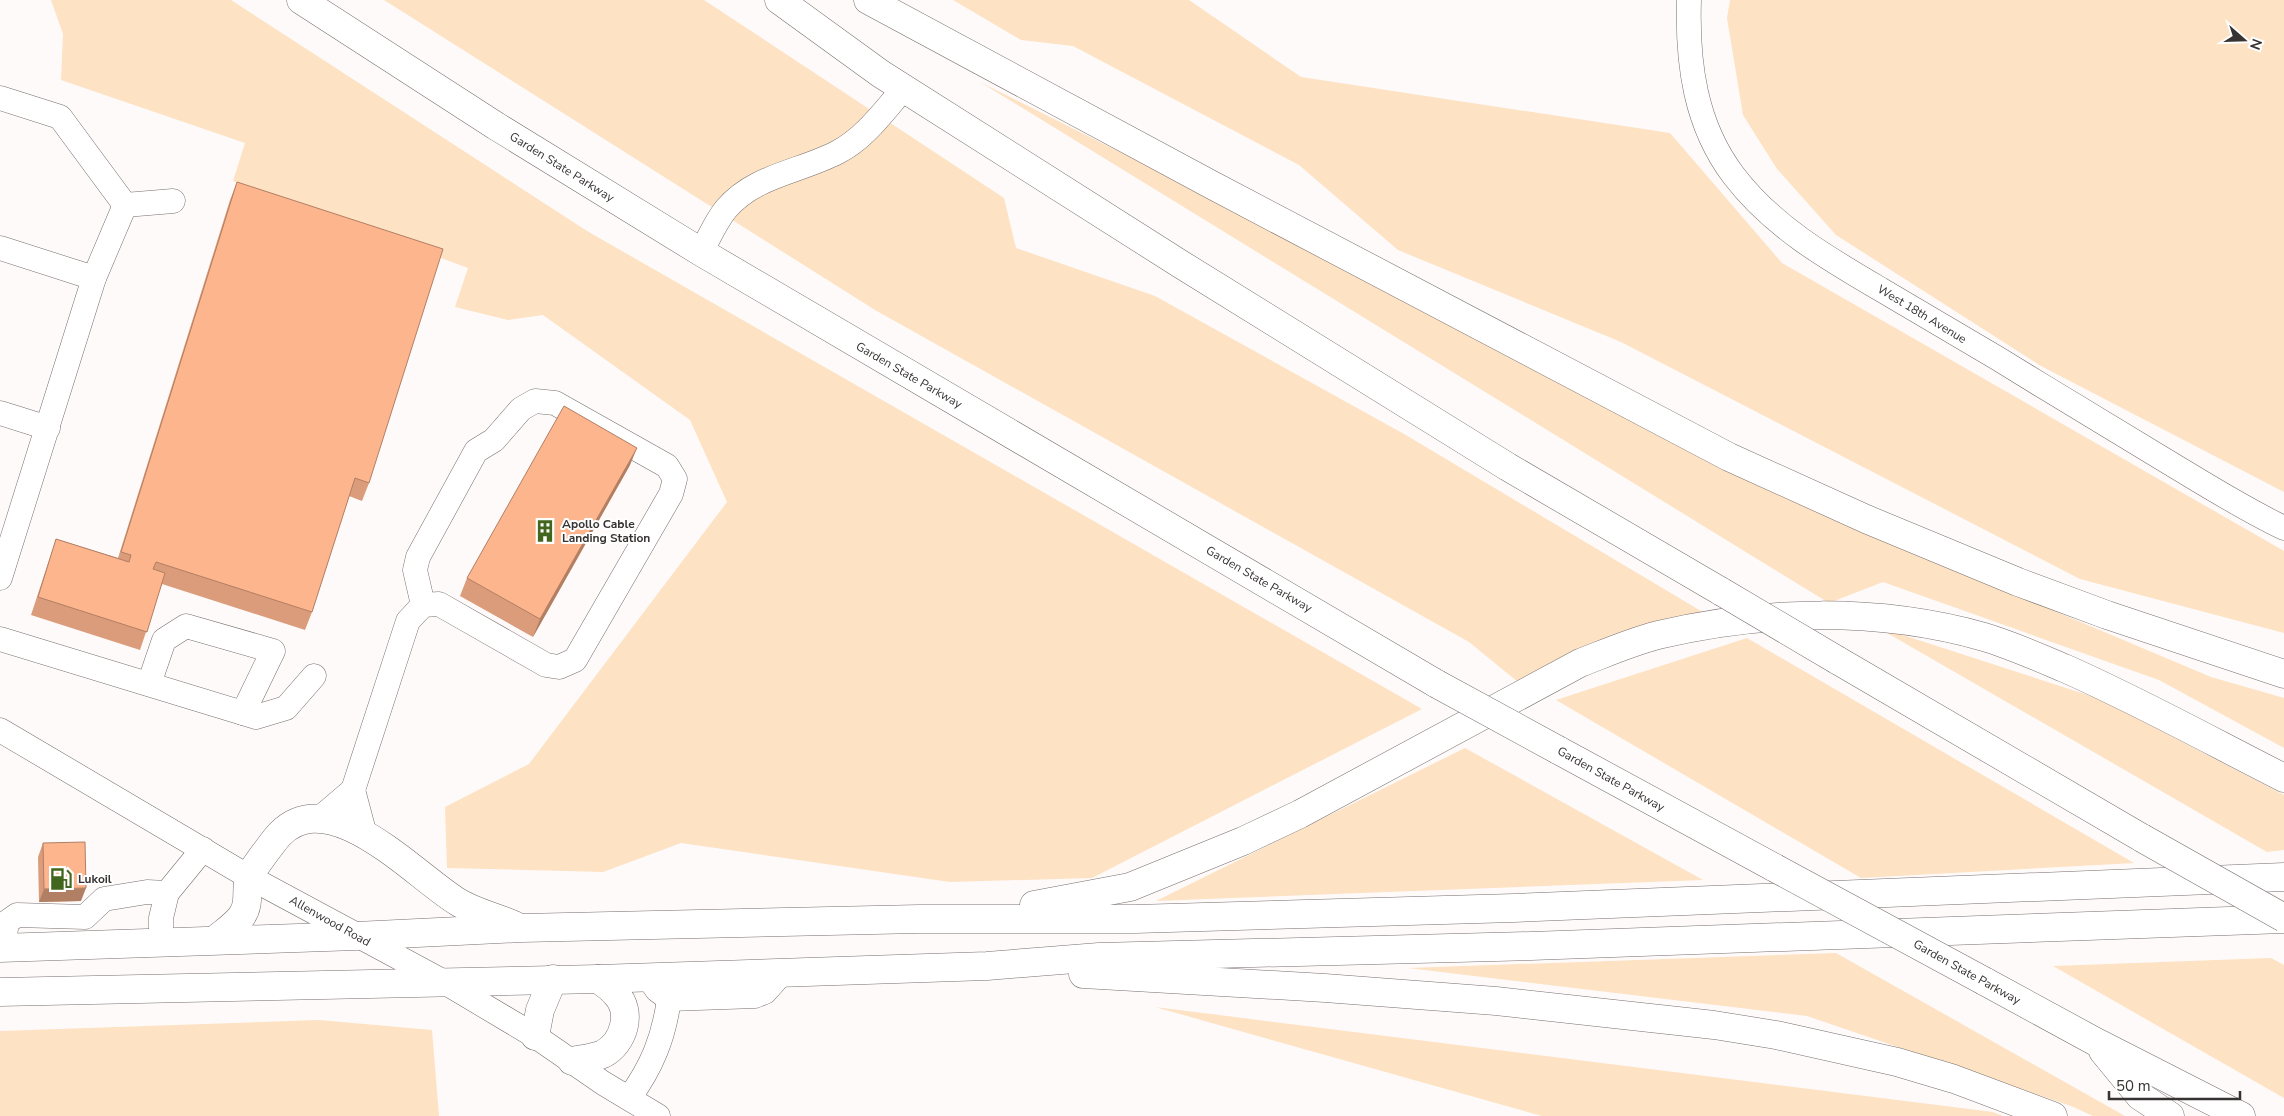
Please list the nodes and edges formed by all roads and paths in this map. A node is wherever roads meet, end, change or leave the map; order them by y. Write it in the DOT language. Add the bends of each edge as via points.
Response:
graph roads {
  1 [pos="302,0"];
  2 [pos="779,0"];
  3 [pos="868,0"];
  4 [pos="1690,0"];
  5 [pos="904,88"];
  6 [pos="0,98"];
  7 [pos="173,201"];
  8 [pos="125,205"];
  9 [pos="0,248"];
  10 [pos="701,252"];
  11 [pos="94,278"];
  12 [pos="0,412"];
  13 [pos="48,428"];
  14 [pos="2284,528"];
  15 [pos="0,578"];
  16 [pos="423,605"];
  17 [pos="0,639"];
  18 [pos="2284,674"];
  19 [pos="314,676"];
  20 [pos="149,684"];
  21 [pos="243,713"];
  22 [pos="0,730"];
  23 [pos="2284,778"];
  24 [pos="354,790"];
  25 [pos="319,819"];
  26 [pos="365,835"];
  27 [pos="203,849"];
  28 [pos="249,877"];
  29 [pos="2284,877"];
  30 [pos="167,893"];
  31 [pos="2284,918"];
  32 [pos="919,919"];
  33 [pos="522,928"];
  34 [pos="356,936"];
  35 [pos="215,940"];
  36 [pos="161,942"];
  37 [pos="2,948"];
  38 [pos="987,966"];
  39 [pos="782,972"];
  40 [pos="648,977"];
  41 [pos="552,979"];
  42 [pos="598,979"];
  43 [pos="446,983"];
  44 [pos="0,992"];
  45 [pos="669,999"];
  46 [pos="535,1036"];
  47 [pos="2096,1042"];
  48 [pos="572,1061"];
  49 [pos="629,1098"];
  50 [pos="658,1116"];
  51 [pos="2053,1116"];
  52 [pos="2170,1116"];
  53 [pos="2241,1116"];
  1 -- 10 [label="highway, Garden State Parkway" via="496,126"];
  2 -- 5 [label="highway"];
  3 -- 18 [label="highway" via="1203,181 1729,457 1866,519 2018,582"];
  4 -- 14 [label="street, West 18th Avenue" via="1690,62 1701,111 1732,174 1765,211 1803,242 1863,279 2203,483"];
  5 -- 10 [label="street" via="862,135 838,152 756,183 744,192 725,209"];
  5 -- 31 [label="highway, bridge" via="1508,467"];
  6 -- 8 [label="street" via="60,117"];
  7 -- 8 [label="street"];
  8 -- 11 [label="street"];
  9 -- 11 [label="street"];
  10 -- 47 [label="highway, Garden State Parkway, bridge" via="1437,684"];
  11 -- 13 [label="street"];
  12 -- 13 [label="street"];
  13 -- 15 [label="street"];
  16 -- 16 [label="street" via="439,604 546,665 559,667 575,660 671,494 675,478 667,466 555,403 534,401 521,409 494,440 476,451 418,557 415,570"];
  16 -- 24 [label="street" via="408,621"];
  17 -- 20 [label="street"];
  19 -- 21 [label="street" via="286,708 256,717"];
  20 -- 21 [label="street"];
  20 -- 21 [label="street" via="164,640 186,626 272,652"];
  22 -- 27 [label="street, Allenwood Road"];
  23 -- 32 [label="highway" via="2104,686 1984,637 1897,620 1805,615 1658,635 1580,663 1300,814 1130,887 1065,901"];
  24 -- 25 [label="street"];
  24 -- 26 [label="street"];
  25 -- 26 [label="highway" via="331,820"];
  25 -- 28 [label="highway" via="300,822 280,834"];
  26 -- 33 [label="highway" via="458,902"];
  27 -- 28 [label="street, Allenwood Road"];
  27 -- 30 [label="street"];
  28 -- 34 [label="street, Allenwood Road"];
  28 -- 35 [label="highway" via="248,897 242,916"];
  29 -- 32 [label="highway" via="1494,908 1135,919"];
  30 -- 36 [label="street" via="161,918"];
  30 -- 37 [label="street" via="147,892 104,899 85,916 17,915 7,922"];
  31 -- 38 [label="highway" via="1551,945 1099,957"];
  32 -- 33 [label="highway"];
  33 -- 34 [label="highway"];
  34 -- 35 [label="highway"];
  34 -- 43 [label="street, Allenwood Road"];
  35 -- 36 [label="highway"];
  36 -- 37 [label="highway"];
  38 -- 39 [label="highway"];
  38 -- 51 [label="highway" via="1467,999 1714,1025 1897,1062"];
  39 -- 40 [label="highway"];
  39 -- 45 [label="street" via="765,992 755,996"];
  40 -- 42 [label="highway"];
  40 -- 45 [label="street"];
  41 -- 42 [label="highway"];
  41 -- 43 [label="highway"];
  41 -- 46 [label="highway" via="540,1010"];
  42 -- 48 [label="highway" via="618,995 626,1015 622,1033 616,1044 602,1054"];
  43 -- 44 [label="highway"];
  43 -- 46 [label="street, Allenwood Road"];
  45 -- 49 [label="street" via="666,1024 656,1054 643,1080"];
  46 -- 48 [label="street, Allenwood Road"];
  47 -- 52 [label="highway" via="2140,1096"];
  47 -- 53 [label="highway, Garden State Parkway"];
  48 -- 49 [label="street, Allenwood Road"];
  49 -- 50 [label="street, Allenwood Road"];
}
